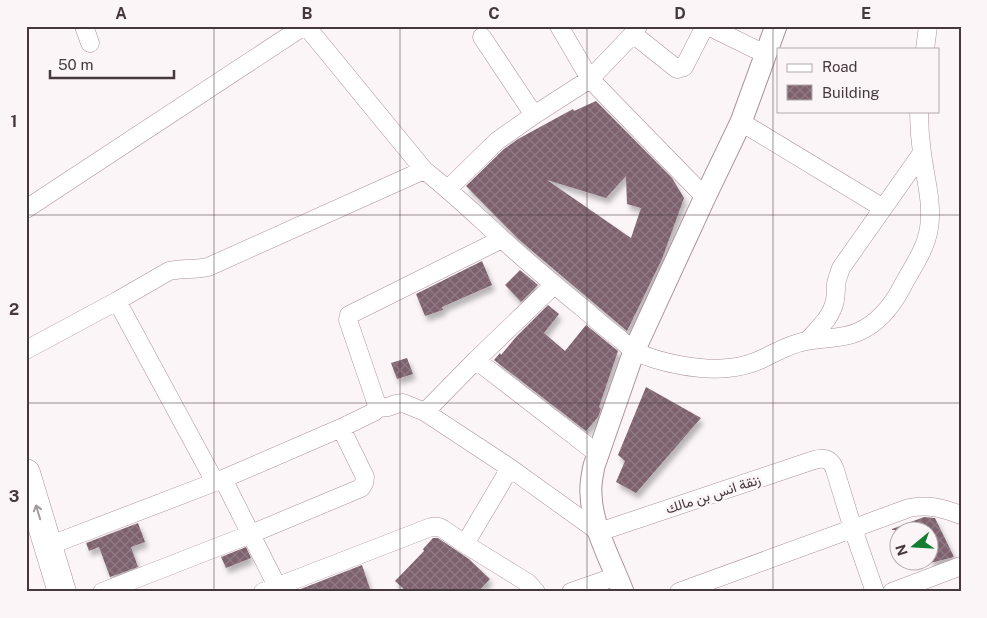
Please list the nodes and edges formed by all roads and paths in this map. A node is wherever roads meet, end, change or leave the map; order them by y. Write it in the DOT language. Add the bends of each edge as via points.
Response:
graph roads {
  1 [pos="305,26"];
  2 [pos="559,26"];
  3 [pos="705,26"];
  4 [pos="712,26"];
  5 [pos="776,26"];
  6 [pos="928,26"];
  7 [pos="636,30"];
  8 [pos="482,37"];
  9 [pos="925,48"];
  10 [pos="766,54"];
  11 [pos="590,79"];
  12 [pos="919,112"];
  13 [pos="534,115"];
  14 [pos="741,122"];
  15 [pos="922,153"];
  16 [pos="424,170"];
  17 [pos="448,189"];
  18 [pos="704,197"];
  19 [pos="882,208"];
  20 [pos="26,209"];
  21 [pos="502,240"];
  22 [pos="554,284"];
  23 [pos="117,301"];
  24 [pos="808,340"];
  25 [pos="26,350"];
  26 [pos="634,351"];
  27 [pos="476,360"];
  28 [pos="378,408"];
  29 [pos="425,412"];
  30 [pos="341,428"];
  31 [pos="598,454"];
  32 [pos="510,468"];
  33 [pos="26,473"];
  34 [pos="219,480"];
  35 [pos="961,516"];
  36 [pos="853,529"];
  37 [pos="599,532"];
  38 [pos="251,534"];
  39 [pos="466,544"];
  40 [pos="48,546"];
  41 [pos="961,566"];
  42 [pos="620,584"];
  43 [pos="274,590"];
  44 [pos="62,592"];
  45 [pos="102,592"];
  46 [pos="536,592"];
  47 [pos="571,592"];
  48 [pos="679,592"];
  49 [pos="875,592"];
  50 [pos="892,592"];
  1 -- 16 [label="street"];
  1 -- 20 [label="street"];
  2 -- 11 [label="street"];
  3 -- 7 [label="street" via="684,68 677,69"];
  4 -- 10 [label="street"];
  5 -- 10 [label="street"];
  6 -- 9 [label="street"];
  7 -- 11 [label="street"];
  8 -- 13 [label="street"];
  10 -- 14 [label="street"];
  11 -- 13 [label="street"];
  11 -- 18 [label="street"];
  12 -- 15 [label="street"];
  13 -- 17 [label="street" via="497,141"];
  14 -- 18 [label="street"];
  14 -- 19 [label="street"];
  15 -- 19 [label="street"];
  15 -- 24 [label="street" via="929,201 929,228 924,247 895,300 880,319 860,331 838,338"];
  16 -- 17 [label="street"];
  16 -- 23 [label="street" via="208,267 169,270"];
  17 -- 21 [label="street"];
  18 -- 26 [label="street"];
  19 -- 24 [label="street" via="841,268 832,310"];
  21 -- 22 [label="street"];
  21 -- 28 [label="street" via="349,315"];
  22 -- 26 [label="street"];
  22 -- 27 [label="street"];
  23 -- 25 [label="street"];
  23 -- 34 [label="street"];
  24 -- 26 [label="street" via="754,362 714,369 656,359"];
  26 -- 31 [label="street"];
  27 -- 29 [label="street"];
  27 -- 31 [label="street"];
  28 -- 29 [label="street" via="403,403"];
  28 -- 30 [label="street"];
  29 -- 32 [label="street"];
  30 -- 34 [label="street"];
  30 -- 38 [label="street" via="365,477 361,488"];
  31 -- 37 [label="street" via="591,493"];
  32 -- 37 [label="street"];
  32 -- 39 [label="street"];
  40 -- 33 [label="main road, one-way"];
  34 -- 38 [label="street"];
  34 -- 40 [label="street"];
  35 -- 36 [label="street" via="920,505"];
  36 -- 37 [label="street, زنقة انس بن مالك" via="832,464 821,459"];
  36 -- 48 [label="street"];
  36 -- 49 [label="street"];
  37 -- 42 [label="street"];
  38 -- 43 [label="street"];
  38 -- 45 [label="street"];
  39 -- 43 [label="street" via="439,527 431,527"];
  39 -- 46 [label="street" via="528,583"];
  40 -- 44 [label="main road"];
  41 -- 50 [label="street"];
  42 -- 47 [label="street"];
}
